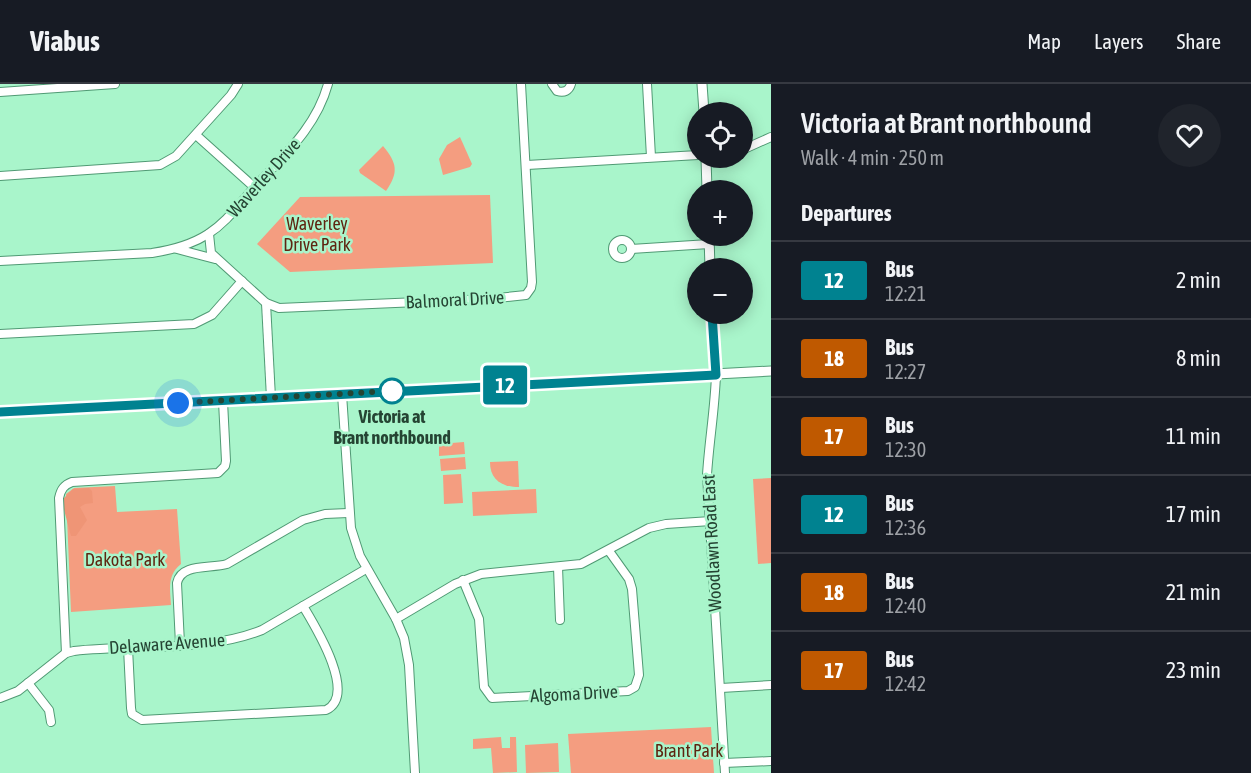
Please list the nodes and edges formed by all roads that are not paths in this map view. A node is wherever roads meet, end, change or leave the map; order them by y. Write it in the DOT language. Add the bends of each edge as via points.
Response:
graph roads {
  1 [pos="115,84"];
  2 [pos="238,84"];
  3 [pos="328,84"];
  4 [pos="521,84"];
  5 [pos="526,84"];
  6 [pos="552,84"];
  7 [pos="571,84"];
  8 [pos="647,84"];
  9 [pos="702,84"];
  10 [pos="0,92"];
  11 [pos="703,102"];
  12 [pos="196,135"];
  13 [pos="771,137"];
  14 [pos="753,145"];
  15 [pos="687,155"];
  16 [pos="651,157"];
  17 [pos="526,165"];
  18 [pos="0,176"];
  19 [pos="254,187"];
  20 [pos="209,234"];
  21 [pos="687,243"];
  22 [pos="175,249"];
  23 [pos="632,249"];
  24 [pos="217,260"];
  25 [pos="0,261"];
  26 [pos="242,281"];
  27 [pos="266,303"];
  28 [pos="713,324"];
  29 [pos="0,334"];
  30 [pos="771,371"];
  31 [pos="716,375"];
  32 [pos="342,394"];
  33 [pos="271,398"];
  34 [pos="223,401"];
  35 [pos="0,412"];
  36 [pos="348,513"];
  37 [pos="711,520"];
  38 [pos="609,550"];
  39 [pos="558,567"];
  40 [pos="366,569"];
  41 [pos="463,580"];
  42 [pos="303,606"];
  43 [pos="396,619"];
  44 [pos="560,620"];
  45 [pos="180,644"];
  46 [pos="128,648"];
  47 [pos="66,653"];
  48 [pos="28,683"];
  49 [pos="771,685"];
  50 [pos="721,688"];
  51 [pos="0,698"];
  52 [pos="51,722"];
  53 [pos="771,761"];
  54 [pos="724,763"];
  55 [pos="415,773"];
  56 [pos="725,773"];
  1 -- 10 [label="street"];
  2 -- 12 [label="street"];
  3 -- 19 [label="street, Waverley Drive" via="304,134"];
  4 -- 5 [label="street"];
  4 -- 17 [label="street, Balmoral Drive"];
  6 -- 7 [label="street" via="560,92 567,91"];
  8 -- 16 [label="street"];
  9 -- 11 [label="main road"];
  12 -- 18 [label="street" via="174,158 156,166"];
  12 -- 19 [label="street"];
  13 -- 14 [label="street"];
  15 -- 16 [label="street"];
  16 -- 17 [label="street"];
  17 -- 27 [label="street, Balmoral Drive" via="532,282 526,295 299,309"];
  19 -- 20 [label="street, Waverley Drive"];
  20 -- 22 [label="street, Waverley Drive"];
  20 -- 24 [label="street" via="209,247"];
  21 -- 23 [label="street"];
  22 -- 24 [label="street, Waverley Drive"];
  22 -- 25 [label="street, Waverley Drive"];
  24 -- 26 [label="street"];
  26 -- 27 [label="street"];
  26 -- 29 [label="street" via="212,315 194,324"];
  27 -- 33 [label="street"];
  28 -- 31 [label="main road, Woodlawn Road East"];
  30 -- 31 [label="main road"];
  31 -- 32 [label="main road"];
  31 -- 37 [label="street, Woodlawn Road East" via="708,464"];
  32 -- 33 [label="main road"];
  32 -- 36 [label="street"];
  33 -- 34 [label="main road"];
  34 -- 35 [label="main road"];
  34 -- 47 [label="street" via="226,461 218,473 72,482 61,490"];
  36 -- 40 [label="street"];
  36 -- 45 [label="street" via="303,520 227,564 183,571 177,583"];
  37 -- 38 [label="street" via="649,528"];
  37 -- 50 [label="street, Woodlawn Road East"];
  38 -- 39 [label="street" via="581,564"];
  38 -- 41 [label="street, Algoma Drive" via="629,579 634,599 639,675 635,687 628,691 492,698 484,687 479,619"];
  39 -- 41 [label="street" via="496,571"];
  39 -- 44 [label="street"];
  40 -- 42 [label="street, Delaware Avenue"];
  40 -- 43 [label="street"];
  41 -- 43 [label="street"];
  42 -- 45 [label="street, Delaware Avenue" via="246,636"];
  42 -- 46 [label="street" via="334,666 337,699 326,710 142,720 132,714"];
  43 -- 55 [label="street" via="409,665"];
  45 -- 46 [label="street, Delaware Avenue"];
  46 -- 47 [label="street, Delaware Avenue"];
  47 -- 48 [label="street"];
  48 -- 51 [label="street"];
  48 -- 52 [label="street" via="49,710"];
  49 -- 50 [label="street"];
  50 -- 54 [label="street, Woodlawn Road East"];
  53 -- 54 [label="street"];
  54 -- 56 [label="street, Woodlawn Road East"];
}
